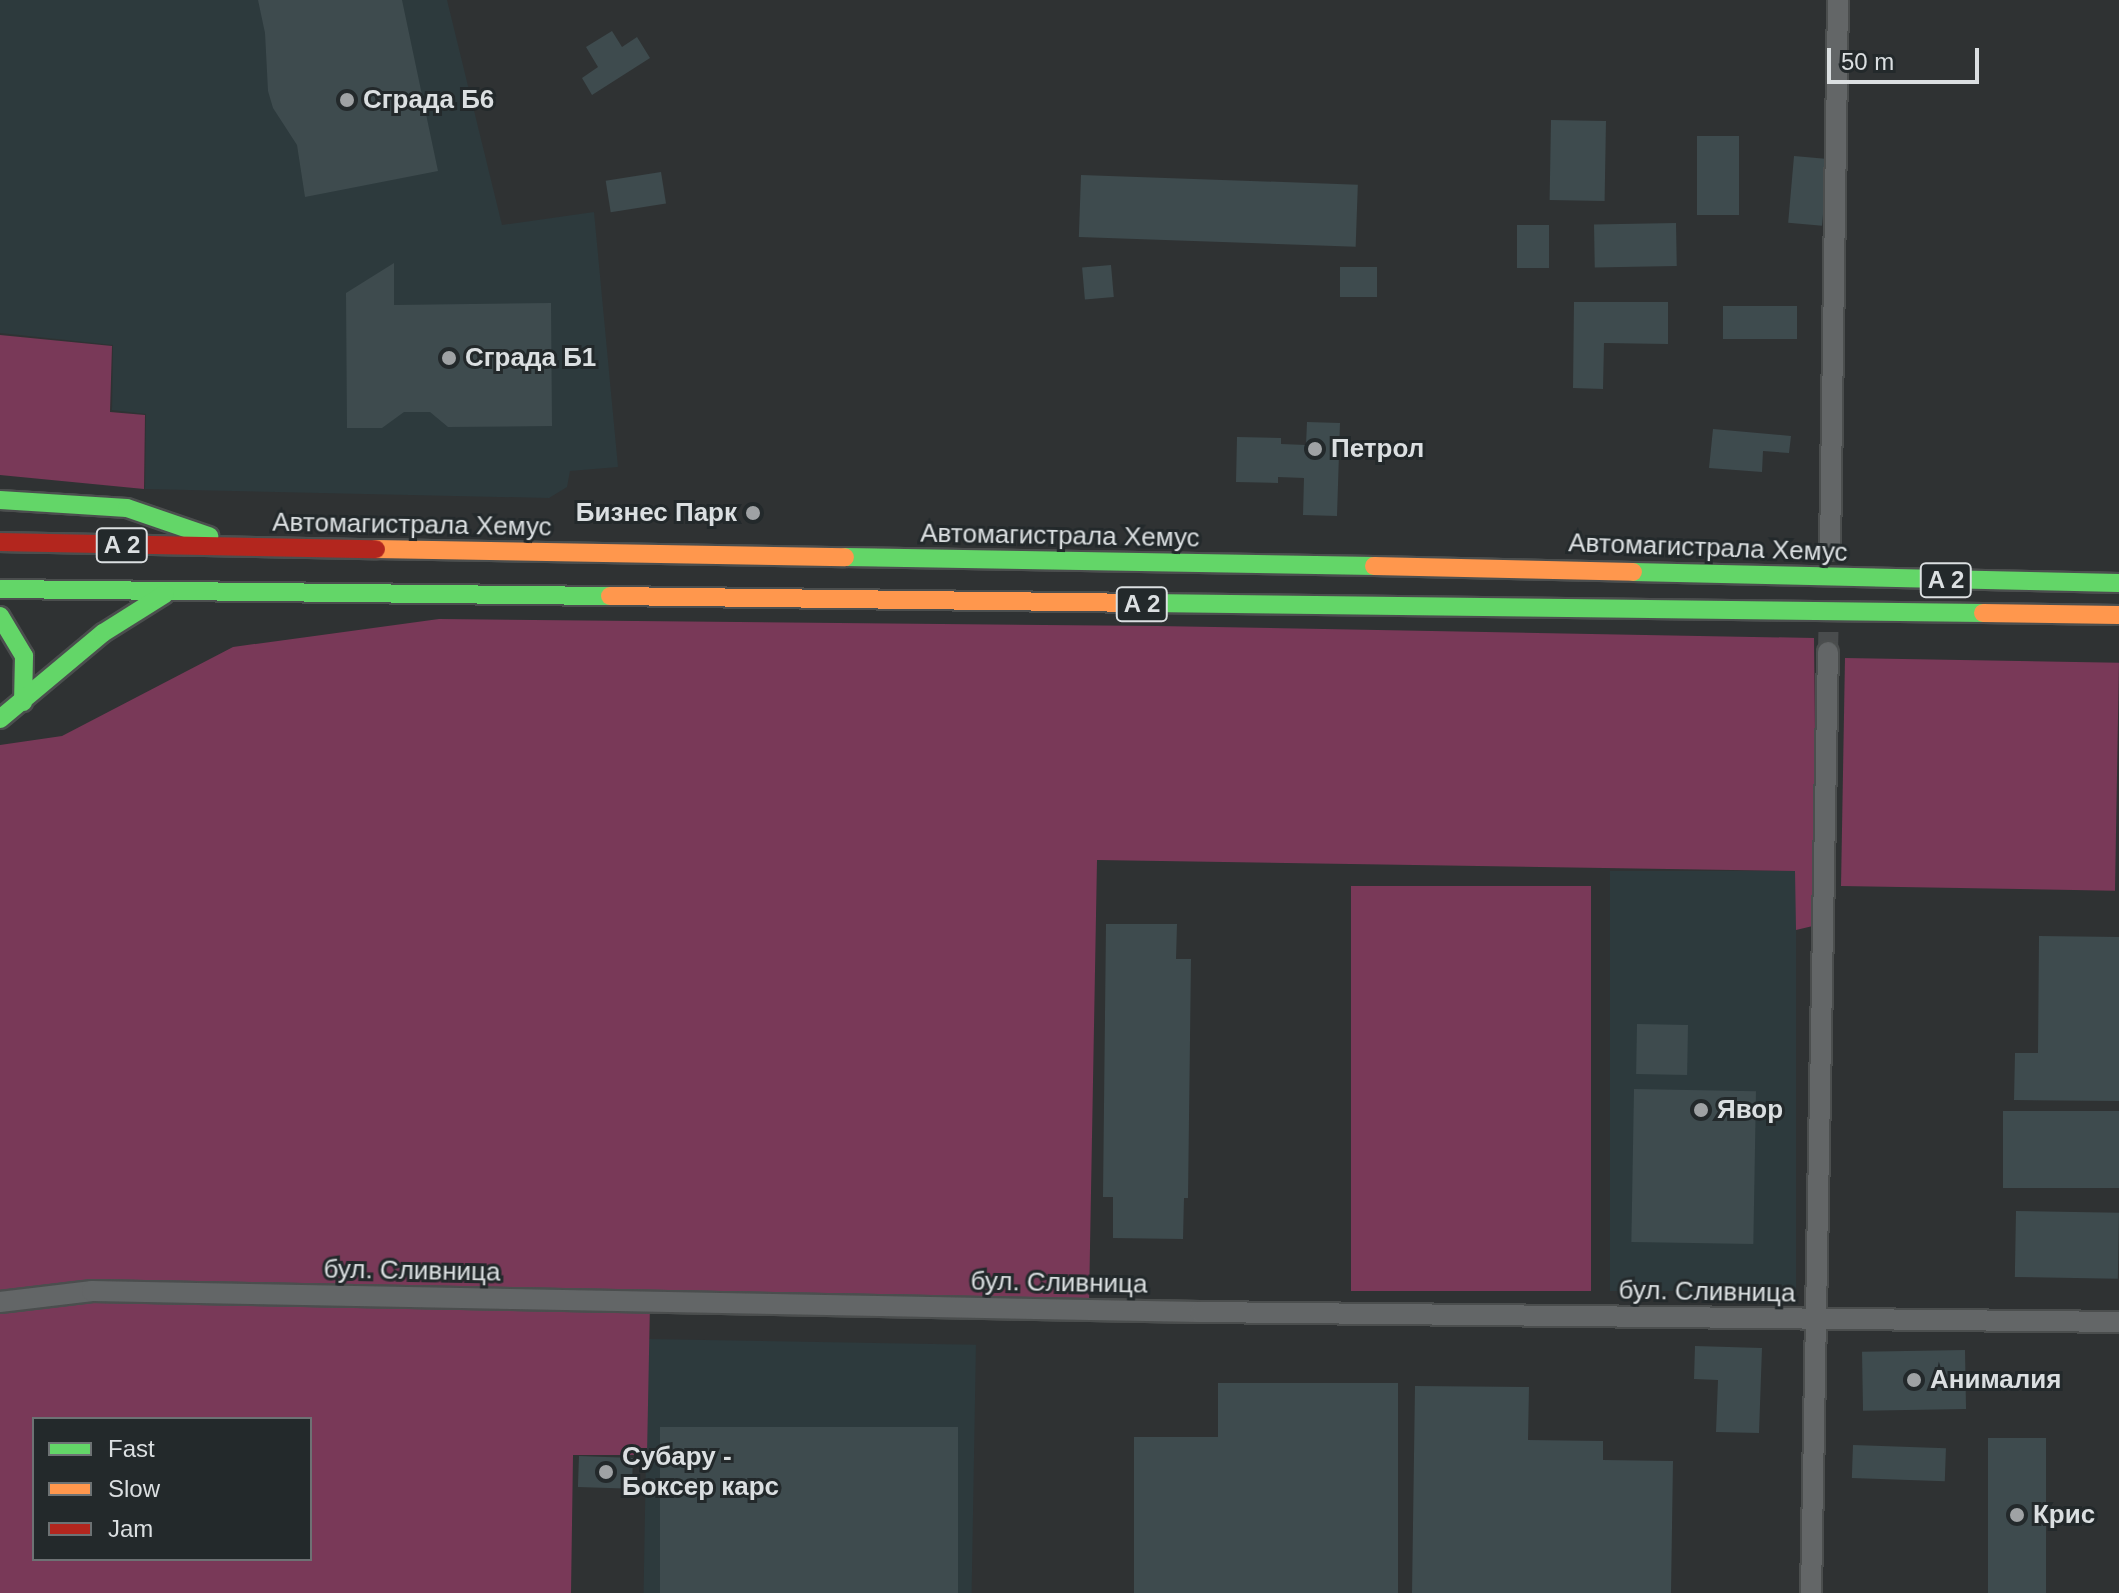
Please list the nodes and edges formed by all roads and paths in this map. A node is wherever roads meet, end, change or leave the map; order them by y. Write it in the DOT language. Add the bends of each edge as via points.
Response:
graph roads {
  1 [pos="1838,0"];
  2 [pos="0,500"];
  3 [pos="0,542"];
  4 [pos="245,548"];
  5 [pos="1830,550"];
  6 [pos="2119,583"];
  7 [pos="0,589"];
  8 [pos="165,594"];
  9 [pos="2119,615"];
  10 [pos="0,616"];
  11 [pos="1828,652"];
  12 [pos="23,702"];
  13 [pos="0,719"];
  14 [pos="0,1302"];
  15 [pos="1814,1319"];
  16 [pos="2119,1322"];
  17 [pos="1811,1593"];
  1 -- 5 [label="street"];
  2 -- 4 [label="highway" via="127,508"];
  3 -- 4 [label="highway, Автомагистрала Хемус / A 2"];
  4 -- 6 [label="highway, Автомагистрала Хемус / A 2"];
  7 -- 8 [label="highway, A 2"];
  8 -- 9 [label="highway, A 2"];
  8 -- 12 [label="highway" via="103,633"];
  10 -- 12 [label="highway" via="24,656"];
  11 -- 15 [label="street"];
  12 -- 13 [label="highway"];
  14 -- 15 [label="street, бул. Сливница" via="92,1291"];
  15 -- 16 [label="street, бул. Сливница"];
  15 -- 17 [label="street"];
}
